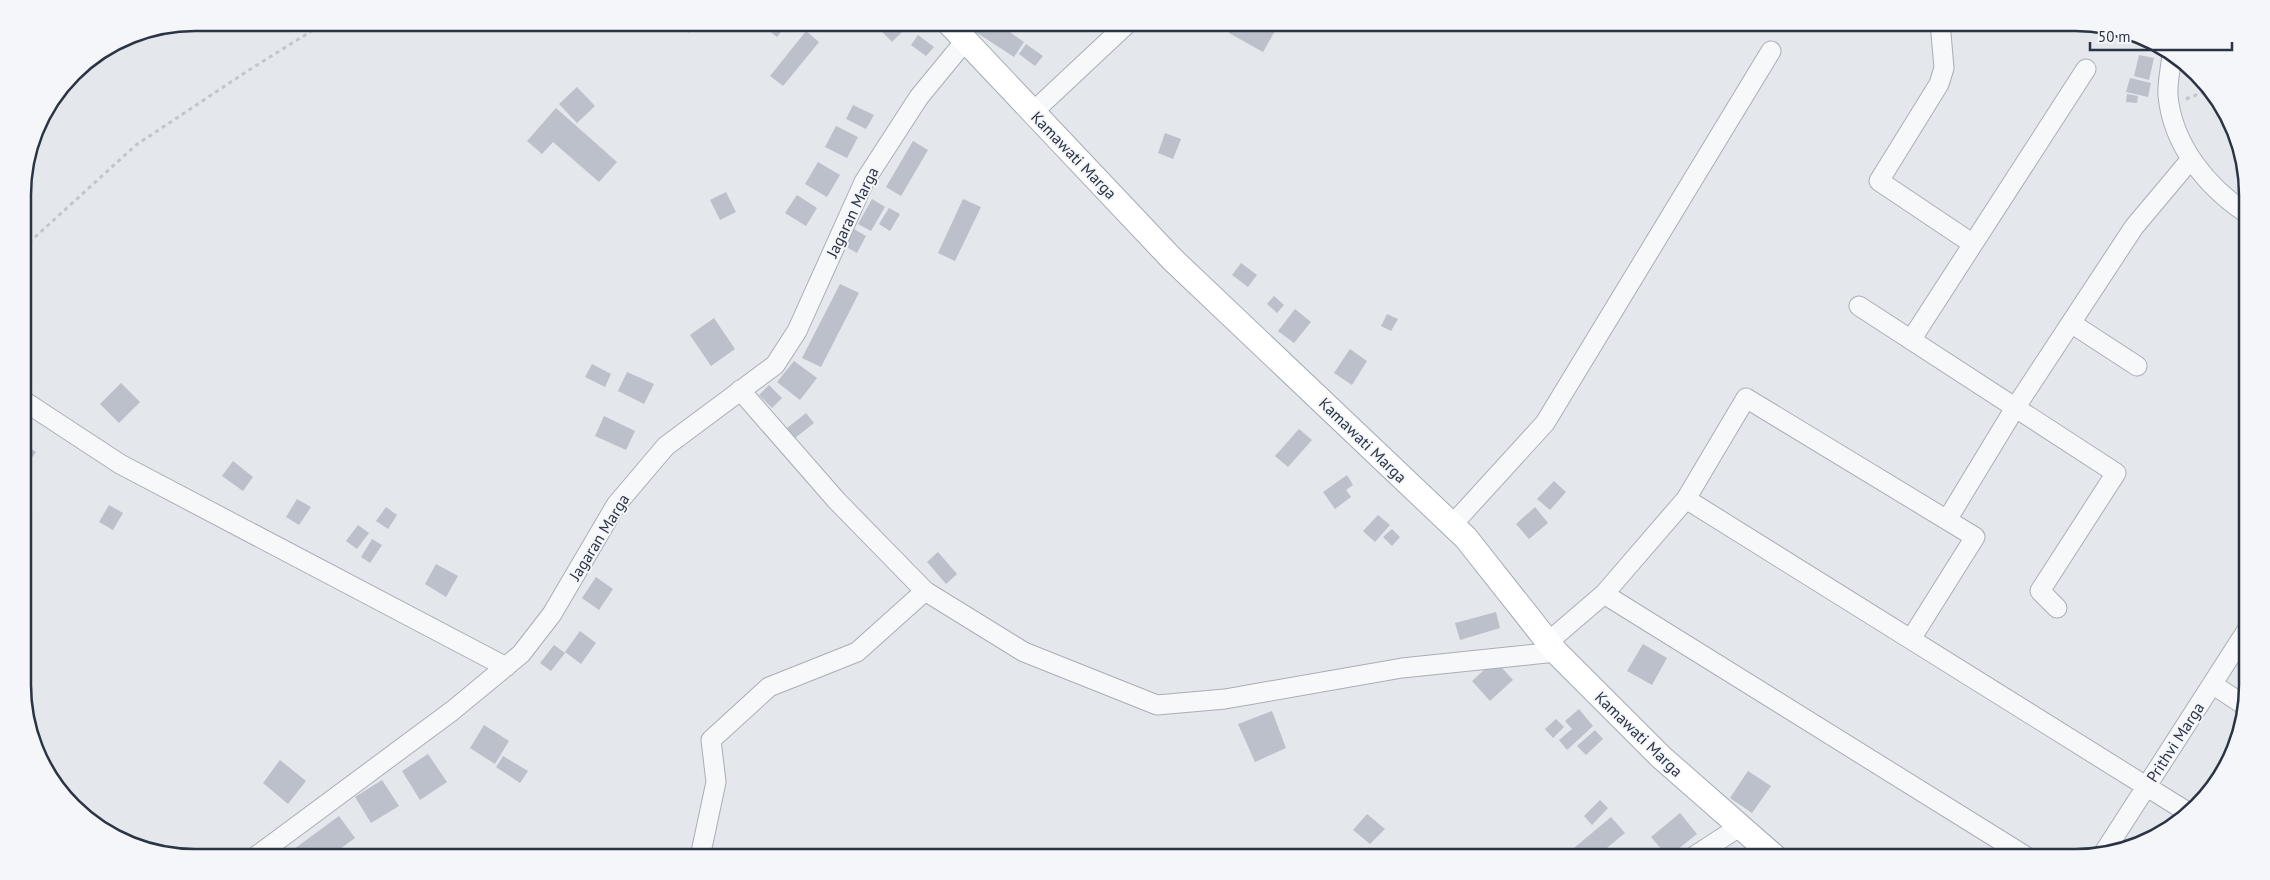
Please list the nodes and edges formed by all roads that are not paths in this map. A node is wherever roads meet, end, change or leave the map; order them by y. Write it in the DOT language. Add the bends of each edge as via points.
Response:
graph roads {
  1 [pos="1941,31"];
  2 [pos="957,32"];
  3 [pos="1119,32"];
  4 [pos="966,41"];
  5 [pos="1771,51"];
  6 [pos="2171,62"];
  7 [pos="2086,69"];
  8 [pos="1033,112"];
  9 [pos="2191,159"];
  10 [pos="2239,207"];
  11 [pos="1973,244"];
  12 [pos="1859,306"];
  13 [pos="2071,323"];
  14 [pos="1911,340"];
  15 [pos="2136,366"];
  16 [pos="740,390"];
  17 [pos="32,406"];
  18 [pos="2015,408"];
  19 [pos="1686,499"];
  20 [pos="1947,520"];
  21 [pos="1452,525"];
  22 [pos="925,590"];
  23 [pos="1604,594"];
  24 [pos="2057,608"];
  25 [pos="1911,638"];
  26 [pos="2239,642"];
  27 [pos="1552,647"];
  28 [pos="506,667"];
  29 [pos="2212,684"];
  30 [pos="2238,701"];
  31 [pos="2147,786"];
  32 [pos="2182,809"];
  33 [pos="1739,827"];
  34 [pos="2109,845"];
  35 [pos="1707,848"];
  36 [pos="1764,848"];
  37 [pos="2013,848"];
  38 [pos="267,849"];
  39 [pos="702,849"];
  1 -- 11 [label="street" via="1944,68 1938,84 1879,181"];
  2 -- 4 [label="main road, Kamawati Marga"];
  3 -- 8 [label="street"];
  4 -- 8 [label="main road, Kamawati Marga"];
  4 -- 16 [label="street, Jagaran Marga" via="919,97 864,182 797,330 775,365"];
  5 -- 21 [label="street" via="1545,423"];
  6 -- 9 [label="street" via="2170,106 2181,143"];
  7 -- 11 [label="street"];
  8 -- 21 [label="main road, Kamawati Marga" via="1172,259"];
  9 -- 10 [label="street" via="2216,188"];
  9 -- 13 [label="street" via="2134,227"];
  11 -- 14 [label="street"];
  12 -- 14 [label="street"];
  13 -- 15 [label="street"];
  13 -- 18 [label="street"];
  14 -- 18 [label="street"];
  16 -- 22 [label="street" via="837,501"];
  16 -- 28 [label="street, Jagaran Marga" via="666,446 616,505 552,614 521,654"];
  17 -- 28 [label="street" via="120,464"];
  18 -- 20 [label="street"];
  18 -- 24 [label="street" via="2116,473 2040,591"];
  19 -- 20 [label="street" via="1746,398"];
  19 -- 23 [label="street"];
  19 -- 25 [label="street"];
  20 -- 25 [label="street" via="1976,537"];
  21 -- 27 [label="main road, Kamawati Marga" via="1466,538"];
  22 -- 27 [label="street" via="1024,652 1157,705 1226,699 1402,668"];
  22 -- 39 [label="street" via="857,652 769,687 711,740 716,782"];
  23 -- 27 [label="street"];
  23 -- 37 [label="street"];
  25 -- 31 [label="street"];
  26 -- 29 [label="street, Prithvi Marga"];
  27 -- 33 [label="main road, Kamawati Marga" via="1661,757"];
  28 -- 38 [label="street, Jagaran Marga"];
  29 -- 30 [label="street"];
  29 -- 31 [label="street, Prithvi Marga"];
  31 -- 32 [label="street"];
  31 -- 34 [label="street, Prithvi Marga"];
  33 -- 35 [label="street"];
  33 -- 36 [label="main road, Kamawati Marga"];
}
